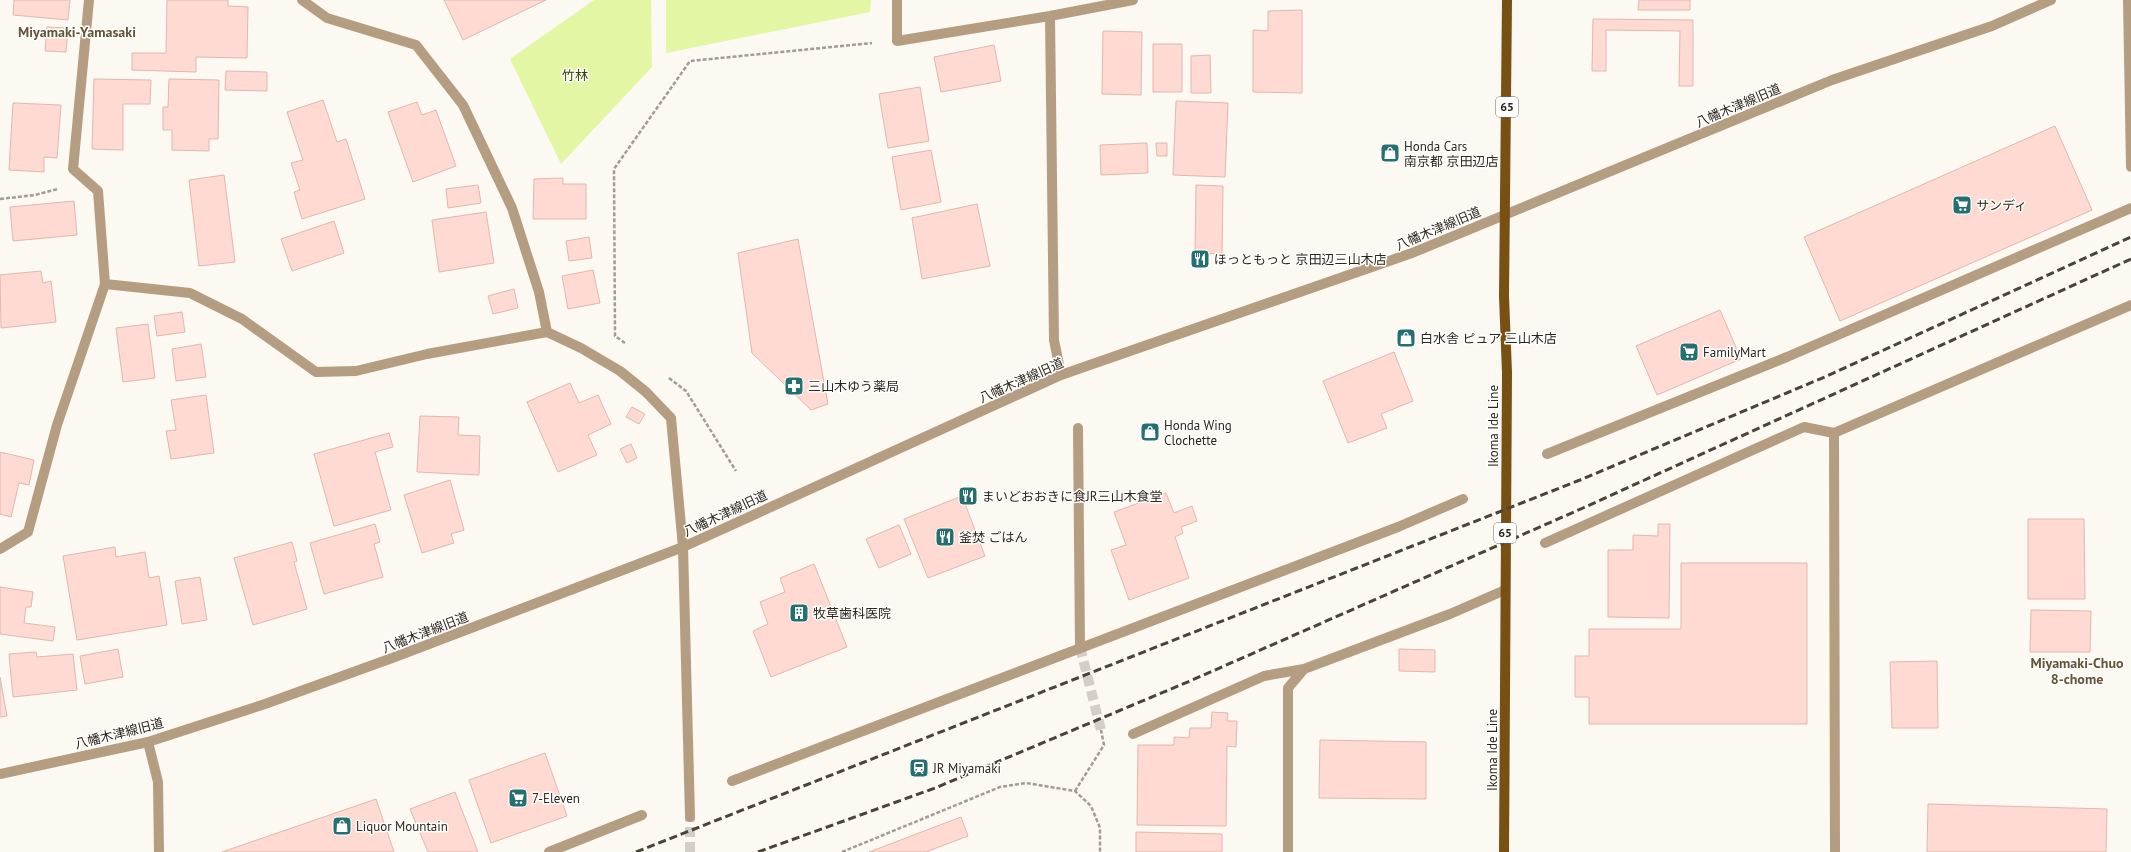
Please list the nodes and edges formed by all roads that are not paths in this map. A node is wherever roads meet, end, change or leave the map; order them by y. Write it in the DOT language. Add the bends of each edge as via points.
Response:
graph roads {
  1 [pos="89,0"];
  2 [pos="302,0"];
  3 [pos="897,0"];
  4 [pos="1133,0"];
  5 [pos="1507,0"];
  6 [pos="2051,0"];
  7 [pos="2128,0"];
  8 [pos="1050,16"];
  9 [pos="2131,167"];
  10 [pos="2131,208"];
  11 [pos="1506,213"];
  12 [pos="105,284"];
  13 [pos="2131,305"];
  14 [pos="547,332"];
  15 [pos="1061,376"];
  16 [pos="1078,428"];
  17 [pos="1834,433"];
  18 [pos="1547,454"];
  19 [pos="1463,499"];
  20 [pos="1545,543"];
  21 [pos="682,547"];
  22 [pos="0,549"];
  23 [pos="1505,590"];
  24 [pos="1080,647"];
  25 [pos="1304,669"];
  26 [pos="1133,734"];
  27 [pos="148,742"];
  28 [pos="0,774"];
  29 [pos="732,781"];
  30 [pos="642,815"];
  31 [pos="690,817"];
  32 [pos="159,852"];
  33 [pos="549,852"];
  34 [pos="1288,852"];
  35 [pos="1504,852"];
  36 [pos="1835,852"];
  1 -- 12 [label="street" via="73,169 98,191"];
  2 -- 14 [label="street" via="327,18 416,45 464,105 512,208 540,292"];
  3 -- 8 [label="street" via="897,41"];
  4 -- 8 [label="street"];
  5 -- 11 [label="main road, Ikoma Ide Line / 65"];
  6 -- 11 [label="street, 八幡木津線旧道" via="1992,26 1832,80"];
  7 -- 9 [label="street"];
  8 -- 15 [label="street" via="1054,340"];
  10 -- 18 [label="street" via="1787,357"];
  11 -- 15 [label="street, 八幡木津線旧道" via="1412,253"];
  11 -- 23 [label="main road, Ikoma Ide Line / 65"];
  12 -- 14 [label="street" via="190,293 242,319 316,372 356,371 427,354"];
  12 -- 22 [label="street" via="58,425 28,532"];
  13 -- 17 [label="street"];
  14 -- 21 [label="street" via="620,371 646,392 671,418"];
  15 -- 21 [label="street, 八幡木津線旧道"];
  16 -- 24 [label="street"];
  17 -- 20 [label="street" via="1804,427"];
  17 -- 36 [label="street"];
  19 -- 24 [label="street" via="1390,530"];
  21 -- 27 [label="street, 八幡木津線旧道" via="337,678"];
  21 -- 31 [label="street"];
  23 -- 25 [label="street"];
  23 -- 35 [label="main road, Ikoma Ide Line / 65"];
  24 -- 29 [label="street"];
  25 -- 26 [label="street" via="1264,676"];
  25 -- 34 [label="street" via="1288,688"];
  27 -- 28 [label="street, 八幡木津線旧道"];
  27 -- 32 [label="street" via="158,782"];
  30 -- 33 [label="street"];
}
